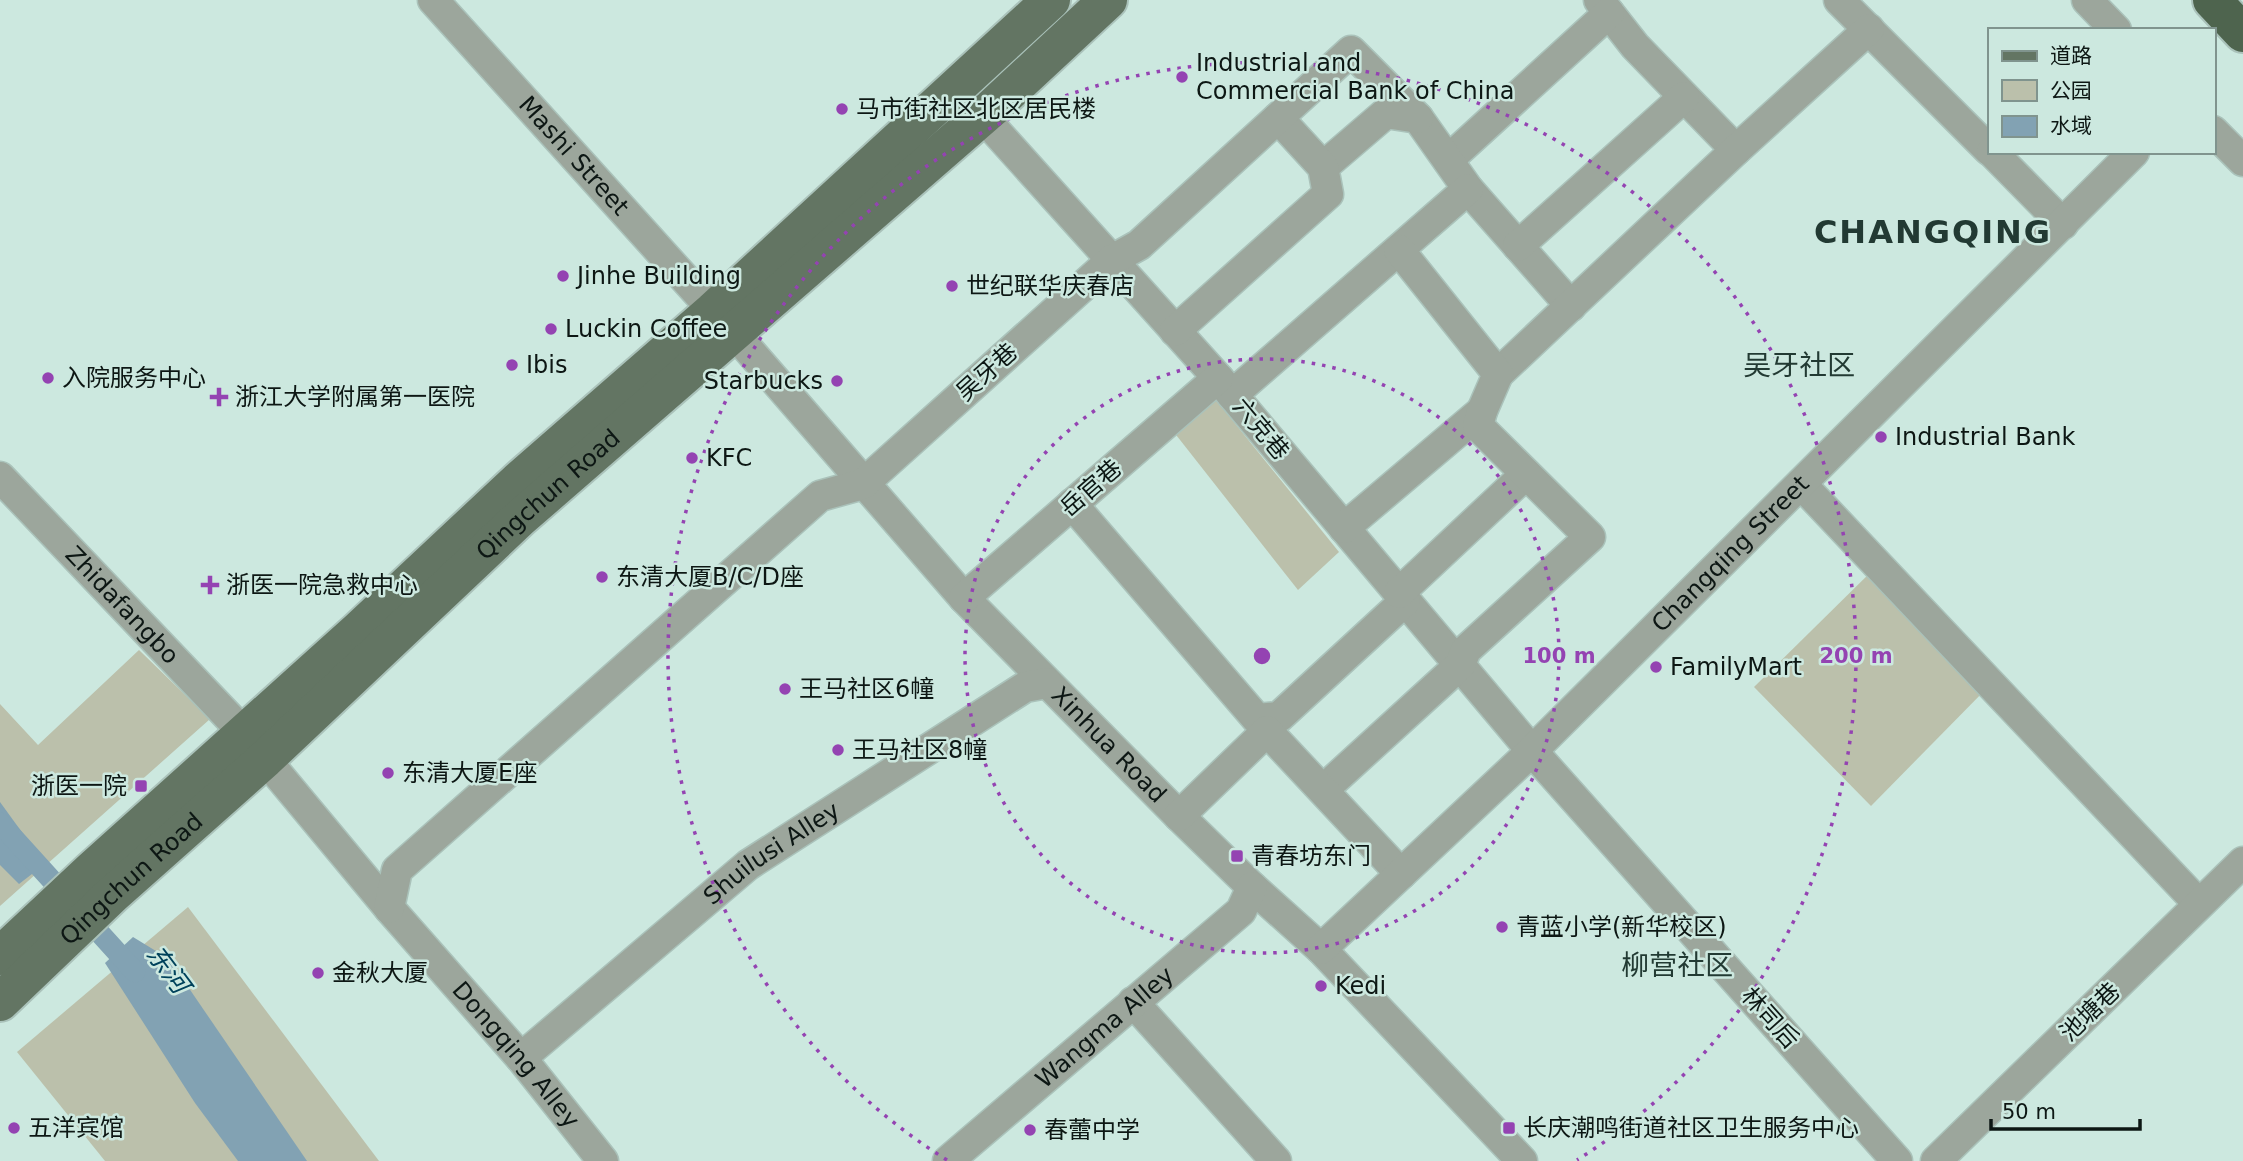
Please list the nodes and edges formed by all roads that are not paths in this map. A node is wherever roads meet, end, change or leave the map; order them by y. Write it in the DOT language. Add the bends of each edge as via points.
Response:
graph roads {
  1 [pos="433,0"];
  2 [pos="1051,0"];
  3 [pos="1108,0"];
  4 [pos="1839,0"];
  5 [pos="2087,0"];
  6 [pos="2212,0"];
  7 [pos="2238,0"];
  8 [pos="2243,5"];
  9 [pos="1604,7"];
  10 [pos="2114,28"];
  11 [pos="1868,29"];
  12 [pos="2243,33"];
  13 [pos="1684,97"];
  14 [pos="982,116"];
  15 [pos="1278,118"];
  16 [pos="1418,118"];
  17 [pos="2215,133"];
  18 [pos="1988,149"];
  19 [pos="1735,150"];
  20 [pos="1993,154"];
  21 [pos="2132,154"];
  22 [pos="1448,159"];
  23 [pos="2243,161"];
  24 [pos="1323,167"];
  25 [pos="1468,189"];
  26 [pos="2063,224"];
  27 [pos="1518,246"];
  28 [pos="1398,250"];
  29 [pos="1112,260"];
  30 [pos="1572,306"];
  31 [pos="724,322"];
  32 [pos="1175,331"];
  33 [pos="1498,374"];
  34 [pos="1225,386"];
  35 [pos="1482,411"];
  36 [pos="1526,474"];
  37 [pos="0,477"];
  38 [pos="863,484"];
  39 [pos="1801,484"];
  40 [pos="1072,504"];
  41 [pos="1344,528"];
  42 [pos="1402,597"];
  43 [pos="964,598"];
  44 [pos="1460,665"];
  45 [pos="1046,683"];
  46 [pos="255,746"];
  47 [pos="1532,751"];
  48 [pos="1335,779"];
  49 [pos="1180,816"];
  50 [pos="2243,862"];
  51 [pos="1401,874"];
  52 [pos="1252,887"];
  53 [pos="2199,904"];
  54 [pos="389,908"];
  55 [pos="25,948"];
  56 [pos="1321,950"];
  57 [pos="0,1002"];
  58 [pos="1133,1002"];
  59 [pos="521,1058"];
  60 [pos="603,1161"];
  61 [pos="948,1161"];
  62 [pos="1276,1161"];
  63 [pos="1522,1161"];
  64 [pos="1897,1161"];
  65 [pos="1936,1161"];
  1 -- 31 [label="street, Mashi Street"];
  2 -- 31 [label="main road, Qingchun Road"];
  3 -- 14 [label="main road, Qingchun Road"];
  4 -- 11 [label="street"];
  5 -- 10 [label="street"];
  6 -- 12 [label="highway"];
  7 -- 8 [label="main road"];
  9 -- 13 [label="street"];
  9 -- 22 [label="street"];
  11 -- 18 [label="street"];
  11 -- 19 [label="street"];
  13 -- 19 [label="street"];
  13 -- 27 [label="street"];
  14 -- 29 [label="street, 六克巷"];
  14 -- 31 [label="main road, Qingchun Road"];
  15 -- 16 [label="street, 吴牙巷" via="1351,51"];
  15 -- 24 [label="street"];
  15 -- 29 [label="street, 吴牙巷" via="1139,246"];
  16 -- 22 [label="street"];
  16 -- 24 [label="street" via="1386,113"];
  17 -- 23 [label="street"];
  19 -- 30 [label="street"];
  20 -- 26 [label="street"];
  21 -- 26 [label="street, Changqing Street"];
  22 -- 25 [label="street"];
  24 -- 32 [label="street" via="1328,194"];
  25 -- 27 [label="street"];
  25 -- 28 [label="street, 岳官巷"];
  26 -- 39 [label="street, Changqing Street"];
  27 -- 30 [label="street"];
  28 -- 33 [label="street"];
  28 -- 34 [label="street, 岳官巷"];
  29 -- 32 [label="street, 六克巷"];
  29 -- 38 [label="street, 吴牙巷"];
  30 -- 33 [label="street"];
  31 -- 38 [label="street, Xinhua Road"];
  31 -- 46 [label="main road, Qingchun Road" via="519,519"];
  32 -- 34 [label="street, 六克巷"];
  33 -- 35 [label="street"];
  34 -- 40 [label="street, 岳官巷"];
  34 -- 41 [label="street, 六克巷"];
  35 -- 36 [label="street" via="1478,426"];
  35 -- 41 [label="street"];
  36 -- 42 [label="street"];
  36 -- 44 [label="street" via="1590,537 1466,650"];
  37 -- 46 [label="street, Zhidafangbo"];
  38 -- 43 [label="street, Xinhua Road"];
  38 -- 54 [label="street" via="820,496 397,870"];
  39 -- 47 [label="street, Changqing Street"];
  39 -- 53 [label="street"];
  40 -- 42 [label="street" via="1257,719 1279,718"];
  40 -- 43 [label="street, 岳官巷"];
  41 -- 42 [label="street, 六克巷"];
  42 -- 44 [label="street, 六克巷"];
  43 -- 45 [label="street, Xinhua Road"];
  44 -- 47 [label="street, 六克巷"];
  44 -- 48 [label="street"];
  45 -- 49 [label="street, Xinhua Road"];
  45 -- 59 [label="street, Shuilusi Alley" via="1025,687 748,865"];
  46 -- 54 [label="street, Dongqing Alley"];
  46 -- 55 [label="main road, Qingchun Road"];
  47 -- 51 [label="street, Changqing Street"];
  47 -- 64 [label="street, 林司后"];
  49 -- 51 [label="street" via="1267,731"];
  49 -- 52 [label="street, Xinhua Road"];
  50 -- 53 [label="street, 池塘巷"];
  51 -- 56 [label="street, Changqing Street"];
  52 -- 56 [label="street, Xinhua Road"];
  52 -- 58 [label="street, Wangma Alley" via="1241,911"];
  53 -- 65 [label="street, 池塘巷"];
  54 -- 59 [label="street, Dongqing Alley"];
  55 -- 57 [label="main road, Qingchun Road"];
  56 -- 63 [label="street, Xinhua Road"];
  58 -- 61 [label="street, Wangma Alley"];
  58 -- 62 [label="street"];
  59 -- 60 [label="street, Dongqing Alley"];
}
